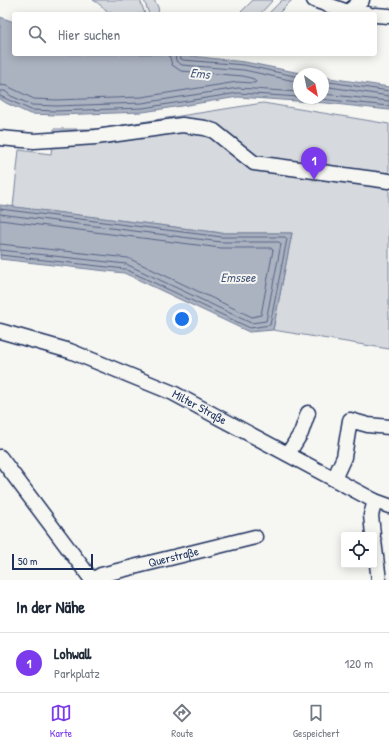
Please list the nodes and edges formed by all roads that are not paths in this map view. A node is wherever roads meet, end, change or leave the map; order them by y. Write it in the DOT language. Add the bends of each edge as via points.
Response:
graph roads {
  1 [pos="314,0"];
  2 [pos="362,0"];
  3 [pos="348,12"];
  4 [pos="377,15"];
  5 [pos="389,16"];
  6 [pos="0,138"];
  7 [pos="389,181"];
  8 [pos="0,331"];
  9 [pos="308,413"];
  10 [pos="389,427"];
  11 [pos="288,454"];
  12 [pos="0,456"];
  13 [pos="334,479"];
  14 [pos="375,501"];
  15 [pos="389,506"];
  16 [pos="373,532"];
  17 [pos="255,536"];
  18 [pos="377,564"];
  19 [pos="92,580"];
  20 [pos="379,580"];
  1 -- 3 [label="street"];
  2 -- 3 [label="street"];
  4 -- 5 [label="street"];
  6 -- 7 [label="street" via="34,141 96,137 182,125 214,131 254,163"];
  8 -- 11 [label="street, Milter Straße" via="70,351 173,393"];
  9 -- 11 [label="street" via="301,433"];
  10 -- 13 [label="street" via="350,420 344,457"];
  11 -- 13 [label="street, Milter Straße"];
  12 -- 19 [label="street"];
  13 -- 14 [label="street, Milter Straße"];
  14 -- 15 [label="street, Milter Straße"];
  14 -- 16 [label="street" via="371,515"];
  17 -- 19 [label="street, Querstraße" via="101,575"];
  18 -- 20 [label="street"];
}
